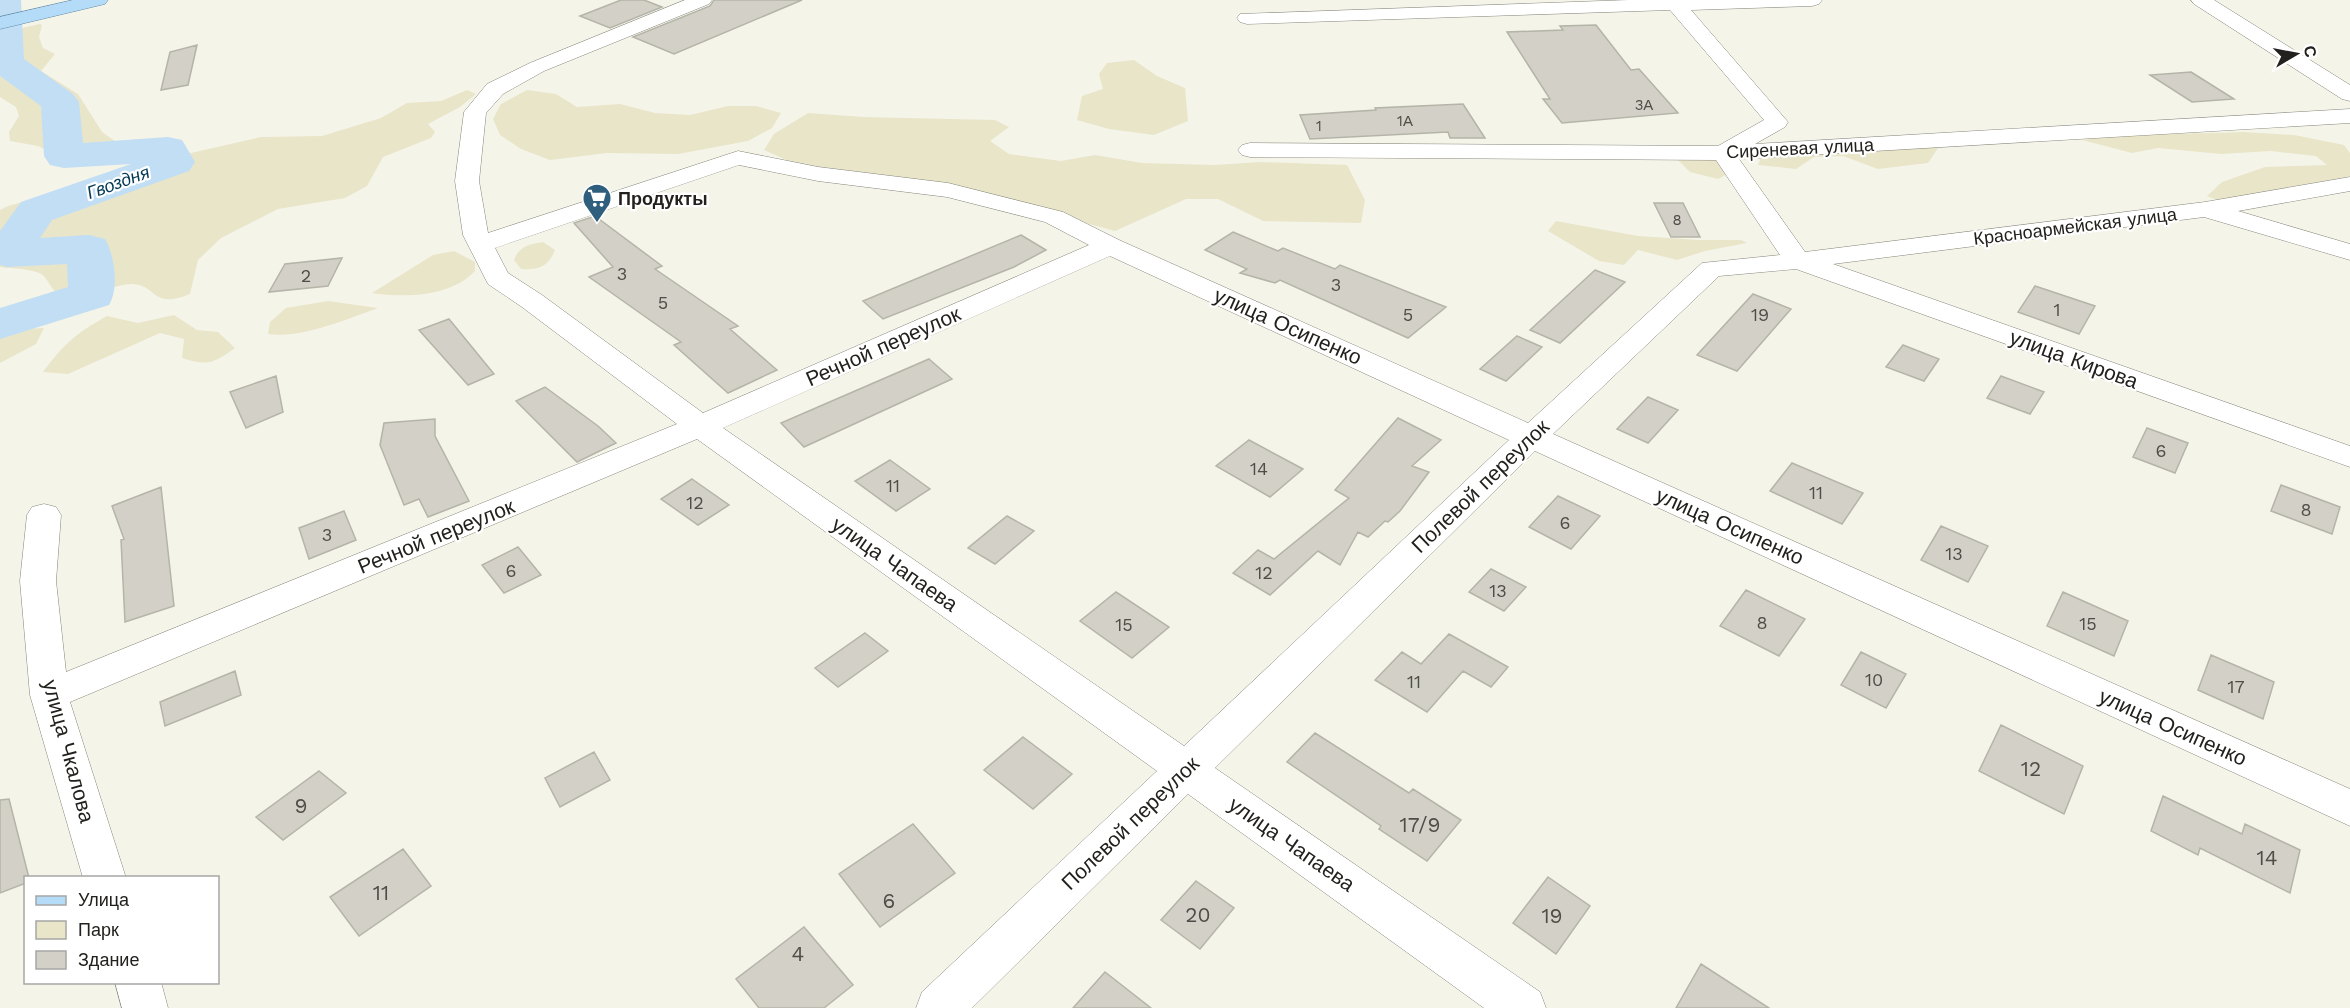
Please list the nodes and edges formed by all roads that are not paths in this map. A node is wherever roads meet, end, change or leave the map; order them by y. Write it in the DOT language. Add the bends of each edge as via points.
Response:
graph roads {
  1 [pos="98,0"];
  2 [pos="702,0"];
  3 [pos="1812,0"];
  4 [pos="2201,0"];
  5 [pos="1675,3"];
  6 [pos="1246,18"];
  7 [pos="0,23"];
  8 [pos="2350,94"];
  9 [pos="2350,116"];
  10 [pos="1250,150"];
  11 [pos="1723,153"];
  12 [pos="2350,184"];
  13 [pos="2205,209"];
  14 [pos="481,244"];
  15 [pos="1110,246"];
  16 [pos="2350,252"];
  17 [pos="1798,261"];
  18 [pos="700,426"];
  19 [pos="1532,436"];
  20 [pos="2350,457"];
  21 [pos="44,515"];
  22 [pos="49,695"];
  23 [pos="1187,769"];
  24 [pos="2350,808"];
  25 [pos="104,876"];
  26 [pos="139,984"];
  27 [pos="145,1008"];
  28 [pos="939,1008"];
  29 [pos="1523,1008"];
  1 -- 7 [label="main road"];
  2 -- 14 [label="street, улица Чапаева" via="564,56 495,89 475,112 471,131 467,181"];
  3 -- 5 [label="street"];
  4 -- 8 [label="street"];
  5 -- 6 [label="street"];
  5 -- 11 [label="street" via="1777,122"];
  9 -- 11 [label="street, Сиреневая улица"];
  10 -- 11 [label="street, Сиреневая улица"];
  11 -- 17 [label="street"];
  12 -- 13 [label="street, Красноармейская улица"];
  13 -- 16 [label="street"];
  13 -- 17 [label="street, Красноармейская улица"];
  14 -- 15 [label="street" via="738,158 818,174 948,190 1054,217"];
  14 -- 18 [label="street, улица Чапаева" via="497,278"];
  15 -- 18 [label="street, Речной переулок"];
  15 -- 19 [label="street, улица Осипенко"];
  17 -- 19 [label="street, Полевой переулок" via="1711,269"];
  17 -- 20 [label="street, улица Кирова"];
  18 -- 22 [label="street, Речной переулок"];
  18 -- 23 [label="street, улица Чапаева"];
  19 -- 23 [label="street, Полевой переулок"];
  19 -- 24 [label="street, улица Осипенко"];
  21 -- 22 [label="street, улица Чкалова" via="38,581"];
  22 -- 25 [label="street, улица Чкалова"];
  23 -- 28 [label="street, Полевой переулок"];
  23 -- 29 [label="street, улица Чапаева"];
  26 -- 27 [label="street"];
}
